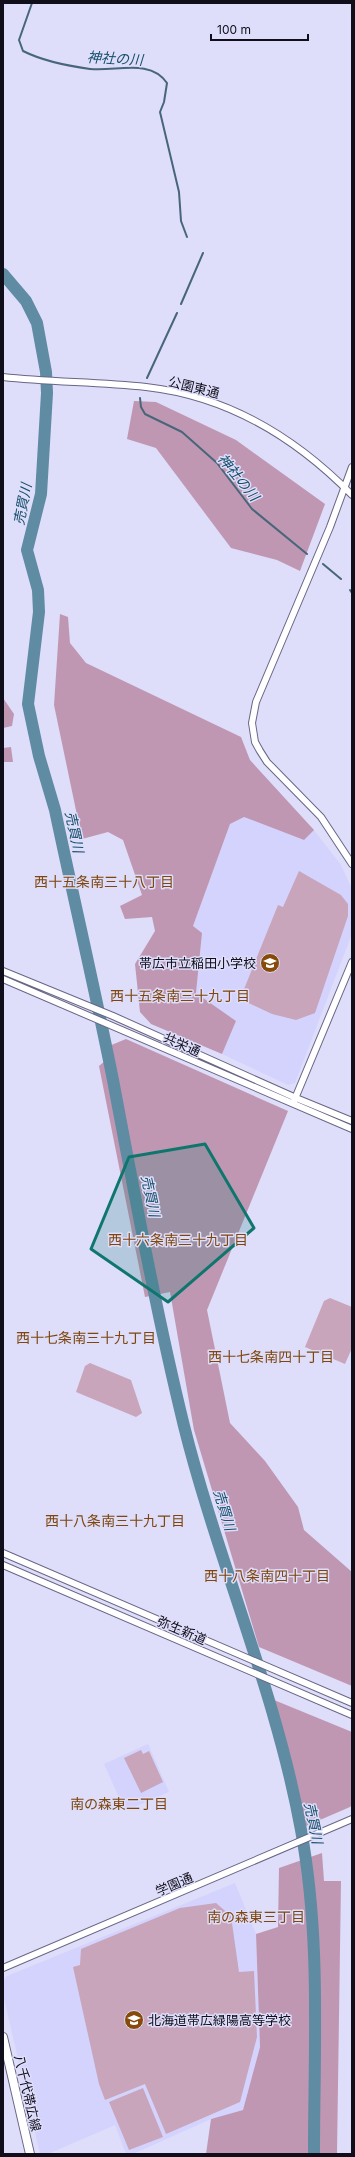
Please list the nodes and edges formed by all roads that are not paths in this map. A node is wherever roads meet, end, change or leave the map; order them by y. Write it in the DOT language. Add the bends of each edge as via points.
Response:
graph roads {
  1 [pos="3,377"];
  2 [pos="352,467"];
  3 [pos="344,487"];
  4 [pos="352,495"];
  5 [pos="352,864"];
  6 [pos="352,962"];
  7 [pos="3,971"];
  8 [pos="3,979"];
  9 [pos="296,1098"];
  10 [pos="293,1105"];
  11 [pos="352,1121"];
  12 [pos="352,1129"];
  13 [pos="3,1553"];
  14 [pos="3,1565"];
  15 [pos="352,1703"];
  16 [pos="352,1714"];
  17 [pos="352,1819"];
  18 [pos="3,1968"];
  19 [pos="3,2037"];
  20 [pos="30,2154"];
  1 -- 3 [label="street, 公園東通" via="147,387 220,404 270,428 297,446"];
  2 -- 3 [label="street"];
  3 -- 4 [label="street, 公園東通"];
  3 -- 5 [label="street" via="330,527 256,702 252,723 255,742 267,762 320,817"];
  6 -- 9 [label="street"];
  7 -- 9 [label="street, 共栄通" via="113,1016"];
  8 -- 10 [label="street, 共栄通"];
  9 -- 10 [label="street"];
  9 -- 11 [label="street, 共栄通"];
  10 -- 12 [label="street, 共栄通"];
  13 -- 15 [label="street, 弥生新道"];
  14 -- 16 [label="street, 弥生新道"];
  17 -- 18 [label="street, 学園通"];
  19 -- 20 [label="main road, 八千代帯広線"];
}
